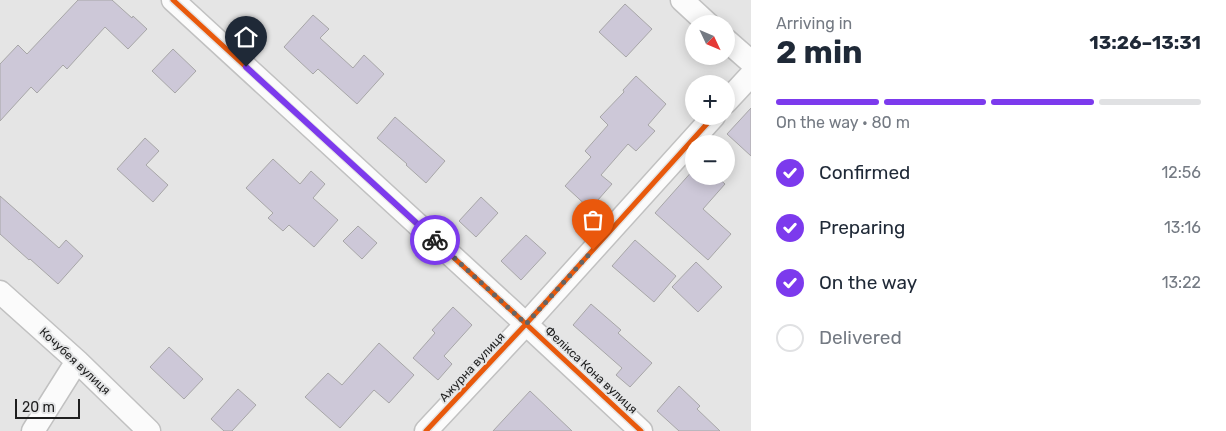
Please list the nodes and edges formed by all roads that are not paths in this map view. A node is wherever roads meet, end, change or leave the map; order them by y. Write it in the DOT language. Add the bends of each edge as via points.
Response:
graph roads {
  1 [pos="173,0"];
  2 [pos="682,0"];
  3 [pos="698,15"];
  4 [pos="735,48"];
  5 [pos="751,62"];
  6 [pos="751,75"];
  7 [pos="735,92"];
  8 [pos="706,125"];
  9 [pos="0,292"];
  10 [pos="526,324"];
  11 [pos="77,361"];
  12 [pos="33,431"];
  13 [pos="149,431"];
  14 [pos="426,431"];
  15 [pos="641,431"];
  1 -- 10 [label="street, Фелікса Кона вулиця"];
  2 -- 3 [label="street"];
  4 -- 5 [label="street"];
  6 -- 7 [label="street"];
  8 -- 10 [label="street, Ажурна вулиця"];
  9 -- 11 [label="street, Кочубея вулиця"];
  10 -- 14 [label="street, Ажурна вулиця"];
  10 -- 15 [label="street, Фелікса Кона вулиця"];
  11 -- 12 [label="street"];
  11 -- 13 [label="street, Кочубея вулиця"];
}
